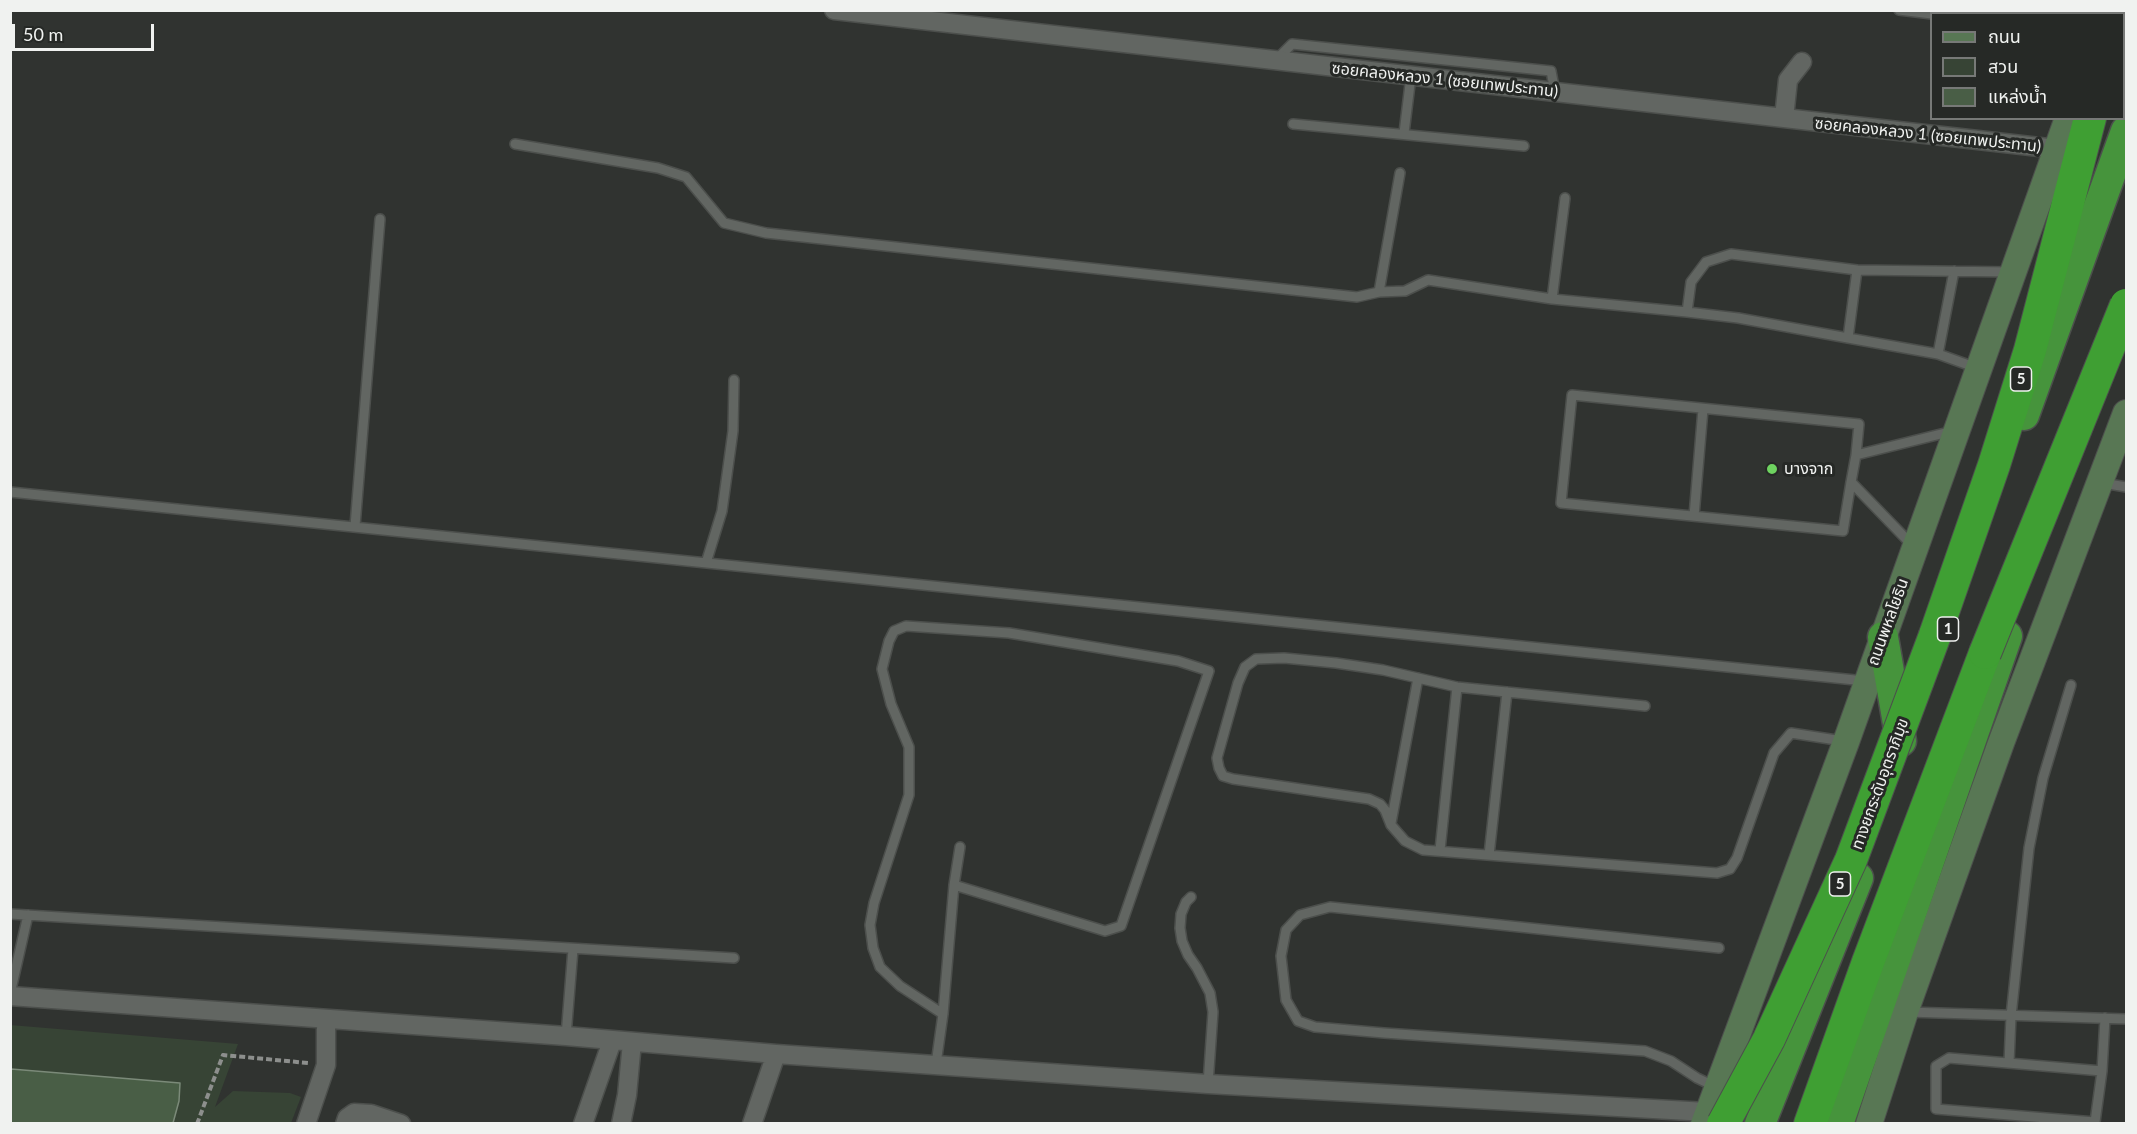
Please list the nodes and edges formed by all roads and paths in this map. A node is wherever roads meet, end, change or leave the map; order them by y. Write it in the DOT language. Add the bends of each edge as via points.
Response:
graph roads {
  1 [pos="834,10"];
  2 [pos="1899,10"];
  3 [pos="1930,14"];
  4 [pos="1276,61"];
  5 [pos="1802,62"];
  6 [pos="1411,76"];
  7 [pos="1555,92"];
  8 [pos="1784,118"];
  9 [pos="2067,120"];
  10 [pos="2090,120"];
  11 [pos="1293,124"];
  12 [pos="2127,131"];
  13 [pos="1404,133"];
  14 [pos="515,144"];
  15 [pos="1524,146"];
  16 [pos="2057,149"];
  17 [pos="1400,174"];
  18 [pos="1564,198"];
  19 [pos="380,219"];
  20 [pos="1857,270"];
  21 [pos="1954,271"];
  22 [pos="2013,272"];
  23 [pos="2127,290"];
  24 [pos="1379,292"];
  25 [pos="1552,299"];
  26 [pos="2127,305"];
  27 [pos="1687,312"];
  28 [pos="1848,338"];
  29 [pos="1938,354"];
  30 [pos="1979,368"];
  31 [pos="734,380"];
  32 [pos="1703,409"];
  33 [pos="2127,413"];
  34 [pos="1957,430"];
  35 [pos="1856,455"];
  36 [pos="1851,482"];
  37 [pos="2100,483"];
  38 [pos="2127,486"];
  39 [pos="10,492"];
  40 [pos="1694,516"];
  41 [pos="355,526"];
  42 [pos="1915,548"];
  43 [pos="706,563"];
  44 [pos="1883,637"];
  45 [pos="1418,678"];
  46 [pos="1867,681"];
  47 [pos="2071,684"];
  48 [pos="1457,687"];
  49 [pos="1507,692"];
  50 [pos="1645,706"];
  51 [pos="1846,742"];
  52 [pos="1903,753"];
  53 [pos="1391,825"];
  54 [pos="960,847"];
  55 [pos="1440,850"];
  56 [pos="1488,855"];
  57 [pos="954,885"];
  58 [pos="1191,897"];
  59 [pos="10,914"];
  60 [pos="28,915"];
  61 [pos="1719,948"];
  62 [pos="573,949"];
  63 [pos="734,958"];
  64 [pos="10,995"];
  65 [pos="1905,1012"];
  66 [pos="943,1014"];
  67 [pos="2011,1016"];
  68 [pos="2105,1018"];
  69 [pos="326,1019"];
  70 [pos="2127,1019"];
  71 [pos="566,1036"];
  72 [pos="612,1041"];
  73 [pos="632,1042"];
  74 [pos="776,1054"];
  75 [pos="2008,1063"];
  76 [pos="936,1064"];
  77 [pos="326,1065"];
  78 [pos="2102,1071"];
  79 [pos="1208,1084"];
  80 [pos="1716,1087"];
  81 [pos="1711,1120"];
  82 [pos="2095,1123"];
  83 [pos="197,1124"];
  84 [pos="306,1124"];
  85 [pos="345,1124"];
  86 [pos="401,1124"];
  87 [pos="583,1124"];
  88 [pos="621,1124"];
  89 [pos="752,1124"];
  90 [pos="1760,1124"];
  91 [pos="1810,1124"];
  92 [pos="1838,1124"];
  93 [pos="1869,1124"];
  1 -- 4 [label="street, ซอยคลองหลวง 1 (ซอยเทพประทาน)"];
  2 -- 3 [label="lane"];
  4 -- 6 [label="street, ซอยคลองหลวง 1 (ซอยเทพประทาน)"];
  4 -- 7 [label="lane" via="1292,44 1551,71"];
  5 -- 8 [label="street" via="1788,80"];
  6 -- 7 [label="street, ซอยคลองหลวง 1 (ซอยเทพประทาน)"];
  6 -- 13 [label="lane"];
  7 -- 8 [label="street, ซอยคลองหลวง 1 (ซอยเทพประทาน)"];
  8 -- 16 [label="street, ซอยคลองหลวง 1 (ซอยเทพประทาน)"];
  9 -- 16 [label="main road, ถนนพหลโยธิน"];
  10 -- 81 [label="highway, ทางยกระดับอุตราภิมุข / 5, bridge" via="2030,350 1994,465 1851,860 1770,1039"];
  11 -- 13 [label="lane"];
  12 -- 52 [label="highway, 1"];
  13 -- 15 [label="lane"];
  14 -- 24 [label="lane" via="658,168 686,177 724,223 766,233 1357,297"];
  16 -- 22 [label="main road, ถนนพหลโยธิน"];
  17 -- 24 [label="lane"];
  18 -- 25 [label="lane"];
  19 -- 41 [label="lane"];
  20 -- 21 [label="lane"];
  20 -- 27 [label="lane" via="1731,254 1706,261 1691,282"];
  20 -- 28 [label="lane"];
  21 -- 22 [label="lane"];
  21 -- 29 [label="lane"];
  22 -- 30 [label="main road, ถนนพหลโยธิน"];
  23 -- 92 [label="highway"];
  24 -- 25 [label="lane" via="1405,291 1428,280"];
  25 -- 27 [label="lane"];
  26 -- 91 [label="highway, bridge" via="1986,653"];
  27 -- 28 [label="lane"];
  28 -- 29 [label="lane"];
  29 -- 30 [label="lane"];
  30 -- 34 [label="main road, ถนนพหลโยธิน"];
  31 -- 43 [label="lane" via="733,431 722,511"];
  32 -- 35 [label="lane" via="1859,424"];
  32 -- 40 [label="lane"];
  32 -- 40 [label="lane" via="1572,395 1561,503"];
  33 -- 37 [label="main road"];
  34 -- 35 [label="lane"];
  34 -- 42 [label="main road, ถนนพหลโยธิน"];
  35 -- 36 [label="lane"];
  36 -- 40 [label="lane" via="1843,531"];
  36 -- 42 [label="lane"];
  37 -- 38 [label="lane"];
  37 -- 65 [label="main road"];
  39 -- 41 [label="lane"];
  41 -- 43 [label="lane"];
  42 -- 44 [label="main road, ถนนพหลโยธิน"];
  43 -- 46 [label="lane"];
  44 -- 46 [label="main road, ถนนพหลโยธิน"];
  44 -- 52 [label="highway"];
  45 -- 48 [label="lane"];
  45 -- 53 [label="lane"];
  45 -- 53 [label="lane" via="1336,663 1256,659 1245,667 1238,683 1217,758 1223,776 1233,779 1370,799 1385,810"];
  46 -- 51 [label="main road, ถนนพหลโยธิน"];
  47 -- 67 [label="lane" via="2043,778 2029,848"];
  48 -- 49 [label="lane"];
  48 -- 55 [label="lane"];
  49 -- 50 [label="lane"];
  49 -- 56 [label="lane"];
  51 -- 56 [label="lane" via="1791,733 1774,753 1730,869 1717,873"];
  51 -- 80 [label="main road, ถนนพหลโยธิน"];
  52 -- 90 [label="highway, 1"];
  53 -- 55 [label="lane" via="1405,840 1423,850"];
  54 -- 57 [label="lane"];
  55 -- 56 [label="lane"];
  57 -- 66 [label="lane"];
  57 -- 66 [label="lane" via="1105,931 1121,926 1209,671 1178,661 1009,633 906,626 894,631 882,669 909,747 909,795 870,925 880,967 900,987"];
  58 -- 79 [label="lane" via="1180,914 1180,928 1188,955 1210,993 1214,1012"];
  59 -- 60 [label="lane"];
  60 -- 62 [label="lane"];
  60 -- 64 [label="lane"];
  61 -- 80 [label="lane" via="1330,908 1300,915 1286,930 1281,956 1286,1000 1298,1021 1315,1027 1645,1051 1671,1060"];
  62 -- 63 [label="lane"];
  62 -- 71 [label="lane"];
  64 -- 69 [label="street"];
  65 -- 67 [label="lane"];
  65 -- 93 [label="main road"];
  66 -- 76 [label="lane"];
  67 -- 68 [label="lane"];
  67 -- 75 [label="lane"];
  68 -- 70 [label="lane"];
  68 -- 78 [label="lane"];
  69 -- 71 [label="street"];
  69 -- 77 [label="street"];
  71 -- 72 [label="street"];
  72 -- 73 [label="street"];
  72 -- 87 [label="street"];
  73 -- 74 [label="street"];
  73 -- 88 [label="street"];
  74 -- 76 [label="street"];
  74 -- 89 [label="street"];
  75 -- 78 [label="lane"];
  75 -- 82 [label="lane" via="1949,1058 1942,1062 1936,1066 1936,1109"];
  76 -- 79 [label="street"];
  77 -- 83 [label="path" via="223,1055"];
  77 -- 84 [label="street"];
  78 -- 82 [label="lane"];
  79 -- 81 [label="street"];
  80 -- 81 [label="main road, ถนนพหลโยธิน"];
  85 -- 86 [label="street" via="354,1113"];
}
